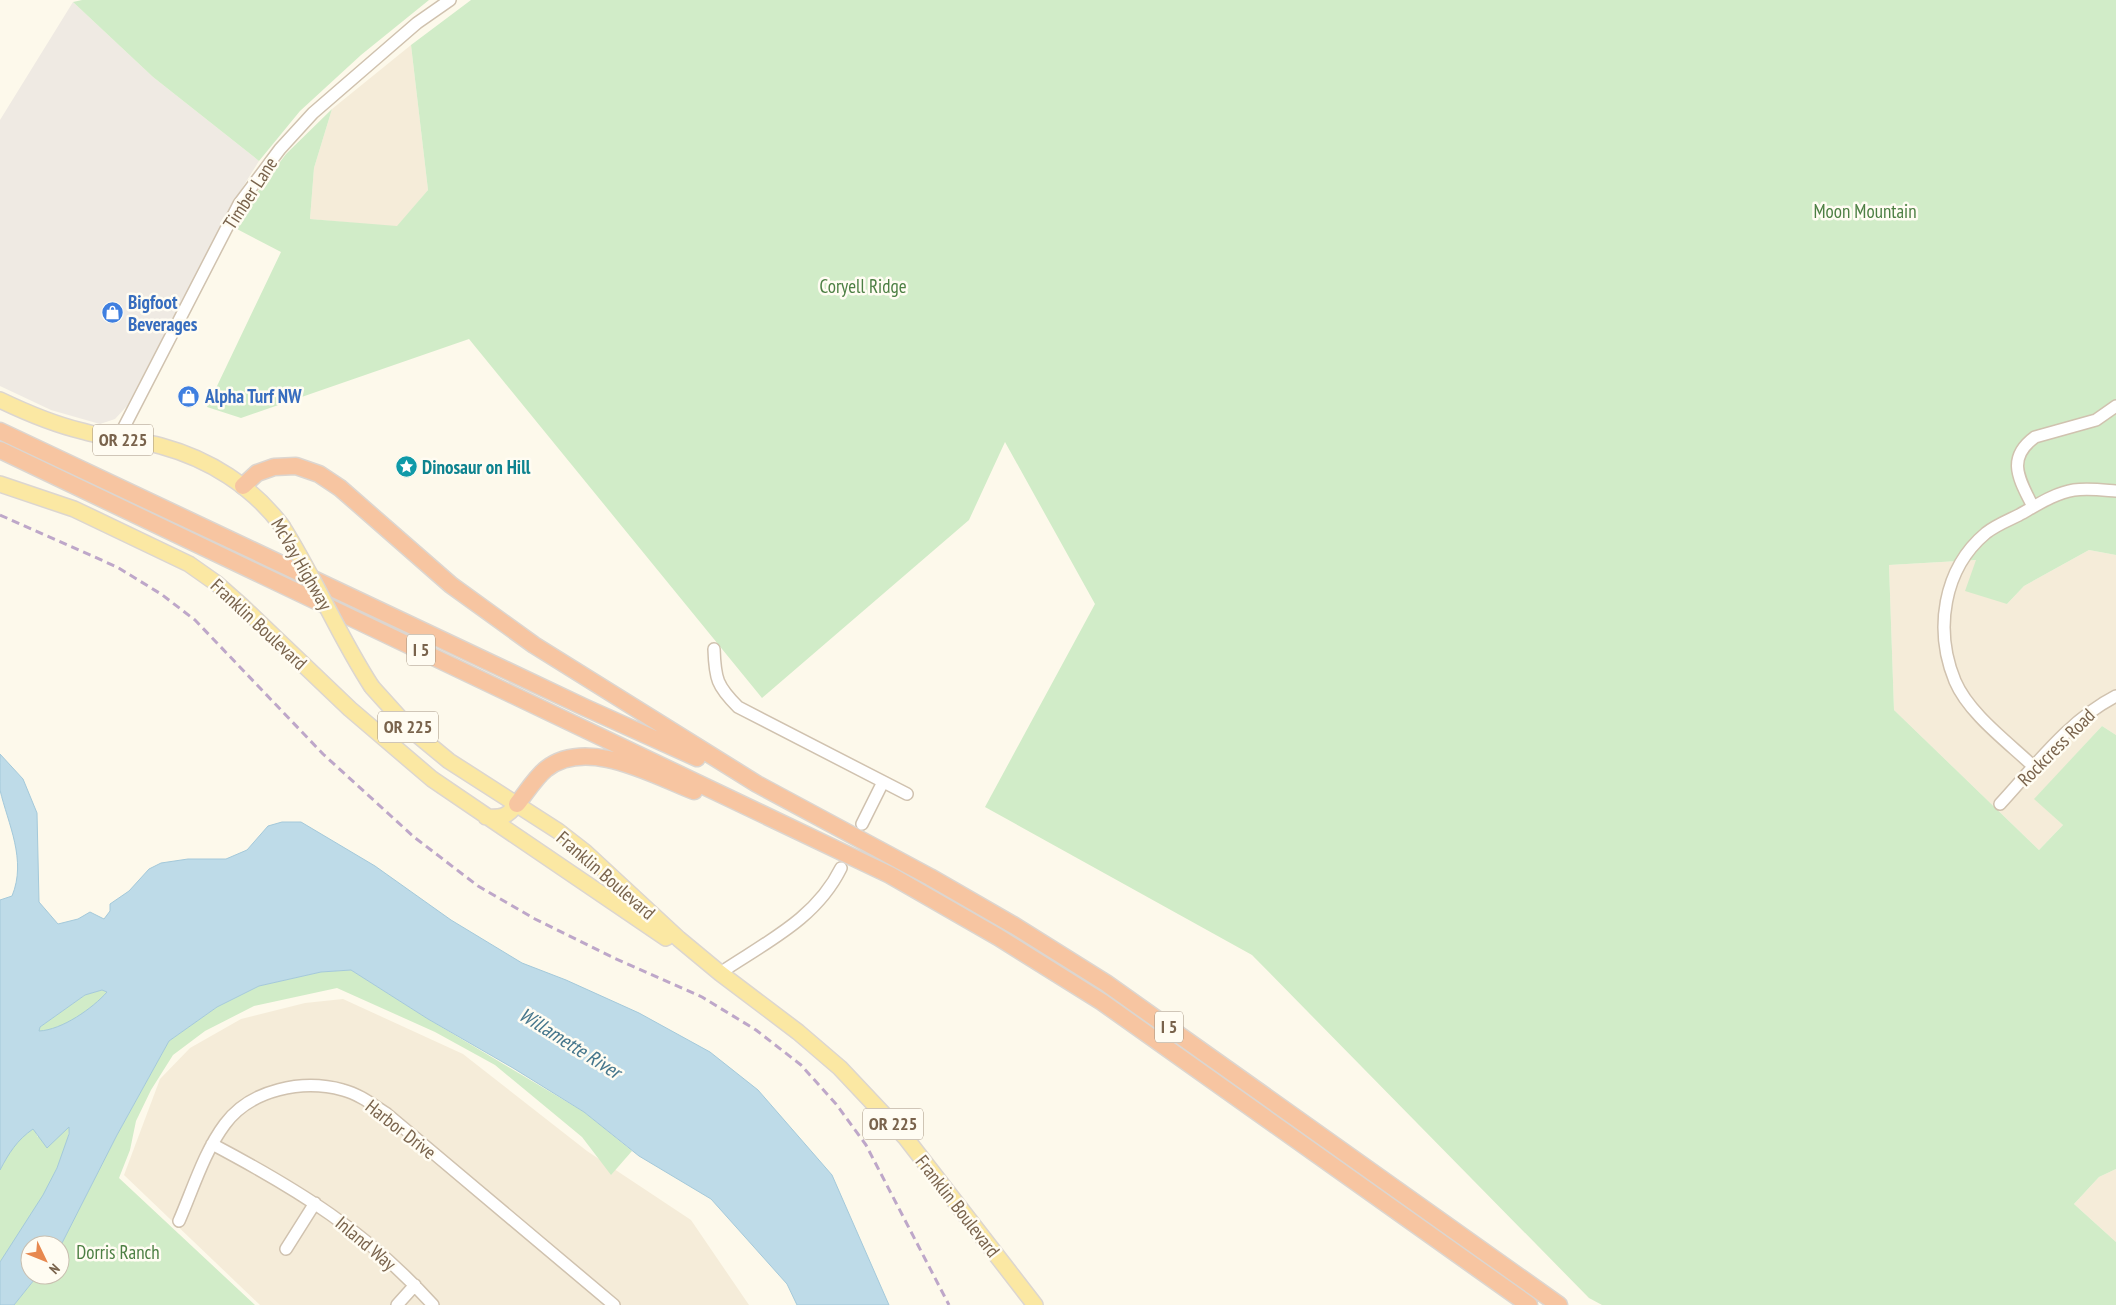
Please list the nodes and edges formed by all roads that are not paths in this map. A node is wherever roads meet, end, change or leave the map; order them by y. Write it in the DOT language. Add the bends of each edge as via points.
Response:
graph roads {
  1 [pos="450,0"];
  2 [pos="0,400"];
  3 [pos="2116,406"];
  4 [pos="0,431"];
  5 [pos="119,440"];
  6 [pos="0,450"];
  7 [pos="0,484"];
  8 [pos="243,486"];
  9 [pos="2116,491"];
  10 [pos="2033,507"];
  11 [pos="714,649"];
  12 [pos="2116,696"];
  13 [pos="2034,767"];
  14 [pos="883,782"];
  15 [pos="757,784"];
  16 [pos="907,794"];
  17 [pos="517,804"];
  18 [pos="2000,804"];
  19 [pos="486,817"];
  20 [pos="862,824"];
  21 [pos="828,845"];
  22 [pos="841,868"];
  23 [pos="720,973"];
  24 [pos="212,1144"];
  25 [pos="316,1203"];
  26 [pos="179,1221"];
  27 [pos="286,1249"];
  28 [pos="415,1285"];
  29 [pos="397,1305"];
  30 [pos="433,1305"];
  31 [pos="614,1305"];
  32 [pos="1035,1305"];
  33 [pos="1529,1305"];
  34 [pos="1559,1305"];
  1 -- 5 [label="street, Timber Lane" via="417,23 313,113 280,149 239,204"];
  2 -- 5 [label="main road, McVay Highway / OR 225" via="43,420"];
  3 -- 10 [label="street" via="2096,420 2035,437 2028,442 2018,459 2017,470"];
  4 -- 15 [label="highway, I 5" via="586,708"];
  5 -- 8 [label="main road, McVay Highway / OR 225" via="159,445 188,454 219,469"];
  6 -- 21 [label="highway, I 5"];
  7 -- 19 [label="main road, Franklin Boulevard" via="74,509 188,564 216,583 350,709 432,779"];
  8 -- 15 [label="highway" via="257,473 274,467 296,466 319,474 340,488 451,585 534,645"];
  8 -- 17 [label="main road, McVay Highway / OR 225, bridge" via="268,506 299,551 356,662 390,710 450,761"];
  9 -- 10 [label="street" via="2076,490 2061,493"];
  10 -- 13 [label="street" via="1988,531 1958,566 1949,588 1945,636 1949,662 1966,699"];
  11 -- 14 [label="street" via="715,673 723,692 738,707"];
  12 -- 13 [label="street, Rockcress Road" via="2085,714"];
  13 -- 18 [label="street, Rockcress Road"];
  14 -- 16 [label="street"];
  14 -- 20 [label="street"];
  15 -- 34 [label="highway, I 5" via="938,882 1106,982"];
  17 -- 19 [label="main road" via="507,816"];
  17 -- 21 [label="highway" via="546,769 562,760 598,757 629,765"];
  17 -- 23 [label="main road, Franklin Boulevard / OR 225" via="585,852"];
  19 -- 23 [label="main road, Franklin Boulevard"];
  21 -- 33 [label="highway, I 5" via="890,875 990,932 1102,1002"];
  22 -- 23 [label="street" via="834,883 813,909"];
  23 -- 32 [label="main road, Franklin Boulevard / OR 225" via="812,1044 870,1098 905,1137"];
  24 -- 25 [label="street, Inland Way"];
  24 -- 26 [label="street, Harbor Drive"];
  24 -- 31 [label="street, Harbor Drive" via="225,1123 246,1105 269,1093 295,1086 345,1090 368,1100 386,1114"];
  25 -- 27 [label="street, Inland Way"];
  25 -- 28 [label="street, Inland Way" via="375,1247"];
  28 -- 29 [label="street"];
  28 -- 30 [label="street, Inland Way"];
}
